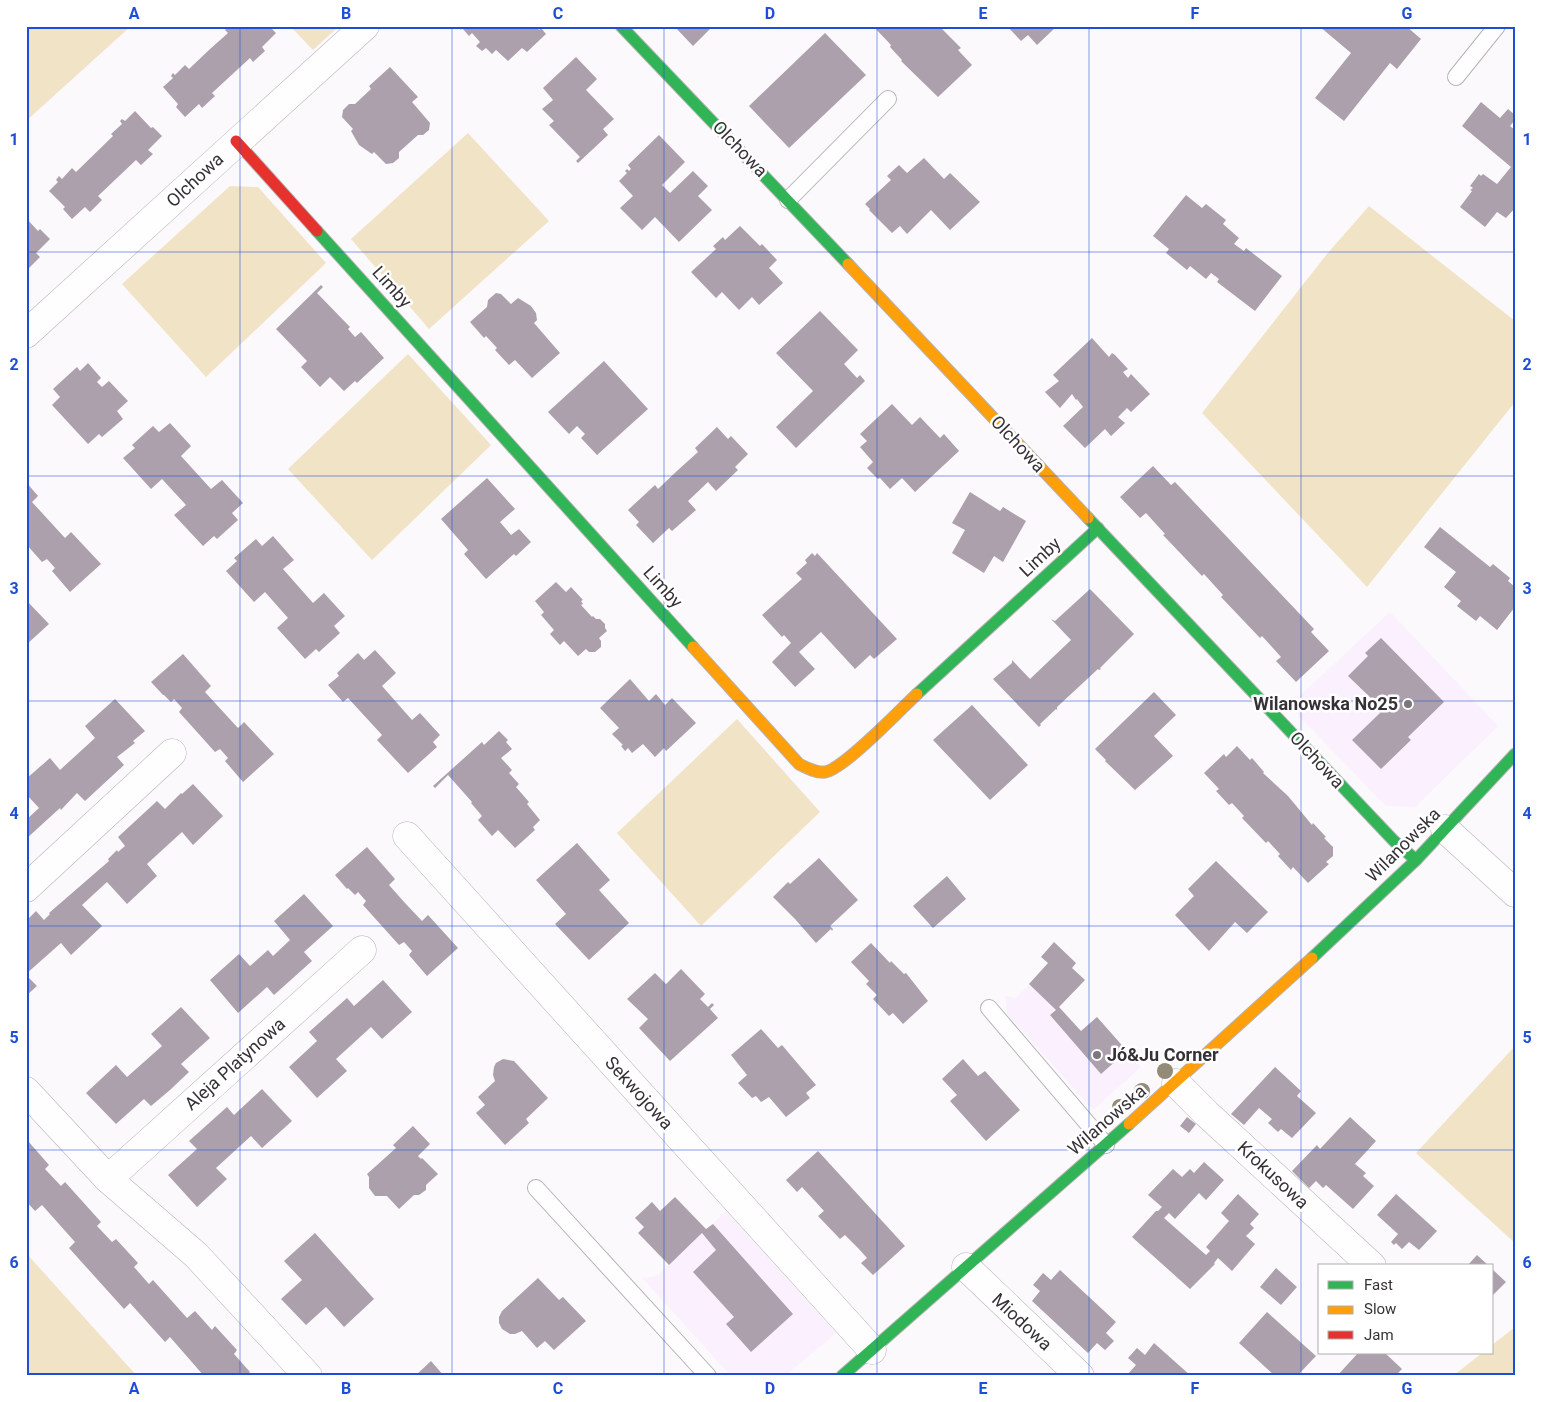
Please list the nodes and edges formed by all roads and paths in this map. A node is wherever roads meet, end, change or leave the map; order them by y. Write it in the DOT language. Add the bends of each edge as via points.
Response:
graph roads {
  1 [pos="365,26"];
  2 [pos="621,26"];
  3 [pos="1497,26"];
  4 [pos="1456,77"];
  5 [pos="888,99"];
  6 [pos="236,142"];
  7 [pos="788,200"];
  8 [pos="26,334"];
  9 [pos="1098,528"];
  10 [pos="172,753"];
  11 [pos="1515,754"];
  12 [pos="1445,829"];
  13 [pos="407,836"];
  14 [pos="1416,860"];
  15 [pos="26,888"];
  16 [pos="1515,892"];
  17 [pos="362,950"];
  18 [pos="989,1008"];
  19 [pos="1176,1083"];
  20 [pos="26,1090"];
  21 [pos="1106,1145"];
  22 [pos="108,1179"];
  23 [pos="536,1188"];
  24 [pos="1370,1264"];
  25 [pos="966,1267"];
  26 [pos="872,1350"];
  27 [pos="308,1376"];
  28 [pos="708,1376"];
  29 [pos="842,1376"];
  30 [pos="1080,1376"];
  1 -- 6 [label="street, Olchowa"];
  2 -- 7 [label="street, Olchowa"];
  3 -- 4 [label="lane"];
  5 -- 7 [label="lane"];
  6 -- 8 [label="street, Olchowa"];
  6 -- 9 [label="street, Limby" via="799,764 814,771 823,773 843,763"];
  7 -- 9 [label="street, Olchowa"];
  9 -- 14 [label="street, Olchowa" via="1394,841"];
  10 -- 15 [label="street"];
  11 -- 12 [label="street, Wilanowska"];
  12 -- 14 [label="street, Wilanowska"];
  12 -- 16 [label="street"];
  13 -- 26 [label="street, Sekwojowa"];
  14 -- 19 [label="street, Wilanowska"];
  17 -- 22 [label="street, Aleja Platynowa"];
  18 -- 21 [label="lane"];
  19 -- 21 [label="street, Wilanowska"];
  19 -- 24 [label="street, Krokusowa"];
  20 -- 22 [label="street"];
  21 -- 25 [label="street, Wilanowska"];
  22 -- 27 [label="street" via="196,1255"];
  23 -- 28 [label="lane"];
  25 -- 26 [label="street, Wilanowska"];
  25 -- 30 [label="street, Miodowa"];
  26 -- 29 [label="street, Wilanowska"];
}
